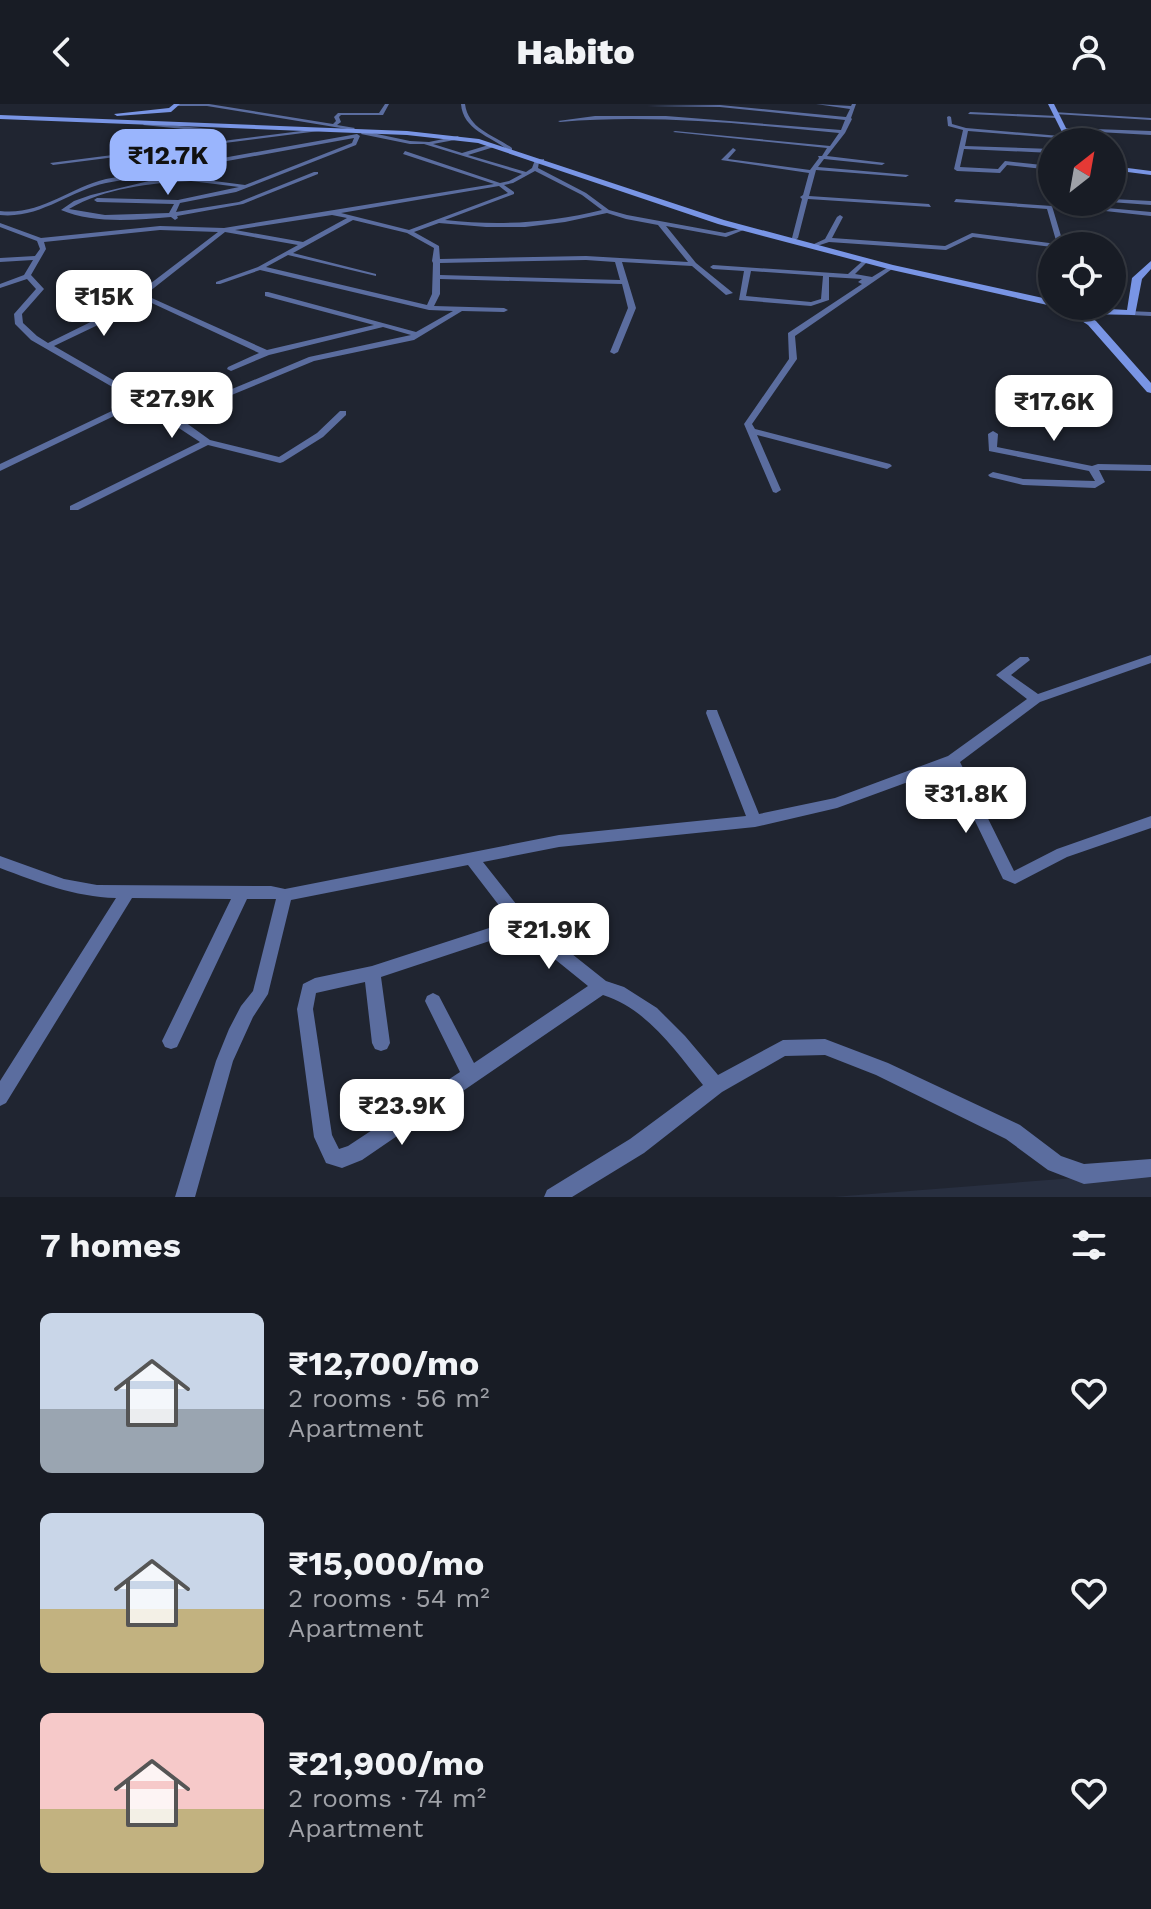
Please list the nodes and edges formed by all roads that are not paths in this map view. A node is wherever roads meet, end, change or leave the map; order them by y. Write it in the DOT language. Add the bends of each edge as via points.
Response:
graph roads {
  1 [pos="177,104"];
  2 [pos="387,104"];
  3 [pos="463,104"];
  4 [pos="773,104"];
  5 [pos="818,104"];
  6 [pos="1051,104"];
  7 [pos="649,106"];
  8 [pos="854,106"];
  9 [pos="811,107"];
  10 [pos="766,110"];
  11 [pos="970,113"];
  12 [pos="1056,115"];
  13 [pos="0,116"];
  14 [pos="949,117"];
  15 [pos="94,119"];
  16 [pos="850,119"];
  17 [pos="1151,119"];
  18 [pos="560,121"];
  19 [pos="145,124"];
  20 [pos="753,124"];
  21 [pos="684,126"];
  22 [pos="333,127"];
  23 [pos="1063,128"];
  24 [pos="966,129"];
  25 [pos="317,130"];
  26 [pos="748,131"];
  27 [pos="353,132"];
  28 [pos="675,132"];
  29 [pos="843,132"];
  30 [pos="1151,133"];
  31 [pos="1038,134"];
  32 [pos="1126,134"];
  33 [pos="458,138"];
  34 [pos="477,139"];
  35 [pos="740,139"];
  36 [pos="836,139"];
  37 [pos="501,141"];
  38 [pos="426,142"];
  39 [pos="165,146"];
  40 [pos="492,146"];
  41 [pos="829,147"];
  42 [pos="962,147"];
  43 [pos="510,149"];
  44 [pos="733,150"];
  45 [pos="1038,150"];
  46 [pos="405,153"];
  47 [pos="756,154"];
  48 [pos="460,155"];
  49 [pos="522,155"];
  50 [pos="821,156"];
  51 [pos="435,162"];
  52 [pos="53,163"];
  53 [pos="538,163"];
  54 [pos="746,163"];
  55 [pos="882,163"];
  56 [pos="1038,167"];
  57 [pos="813,170"];
  58 [pos="1126,170"];
  59 [pos="316,173"];
  60 [pos="1151,173"];
  61 [pos="528,174"];
  62 [pos="906,175"];
  63 [pos="499,184"];
  64 [pos="244,186"];
  65 [pos="803,197"];
  66 [pos="90,199"];
  67 [pos="956,201"];
  68 [pos="178,202"];
  69 [pos="1126,202"];
  70 [pos="1151,203"];
  71 [pos="929,206"];
  72 [pos="607,211"];
  73 [pos="327,212"];
  74 [pos="1126,212"];
  75 [pos="0,213"];
  76 [pos="172,214"];
  77 [pos="1151,214"];
  78 [pos="840,217"];
  79 [pos="352,218"];
  80 [pos="439,222"];
  81 [pos="660,223"];
  82 [pos="0,225"];
  83 [pos="182,228"];
  84 [pos="744,228"];
  85 [pos="224,230"];
  86 [pos="760,231"];
  87 [pos="409,232"];
  88 [pos="1057,232"];
  89 [pos="795,238"];
  90 [pos="40,240"];
  91 [pos="828,240"];
  92 [pos="1038,243"];
  93 [pos="303,244"];
  94 [pos="817,244"];
  95 [pos="286,253"];
  96 [pos="844,253"];
  97 [pos="36,258"];
  98 [pos="618,259"];
  99 [pos="0,260"];
  100 [pos="866,260"];
  101 [pos="435,261"];
  102 [pos="694,264"];
  103 [pos="1151,264"];
  104 [pos="713,267"];
  105 [pos="892,267"];
  106 [pos="260,268"];
  107 [pos="748,270"];
  108 [pos="374,275"];
  109 [pos="28,276"];
  110 [pos="826,276"];
  111 [pos="436,277"];
  112 [pos="848,277"];
  113 [pos="624,282"];
  114 [pos="218,283"];
  115 [pos="737,283"];
  116 [pos="0,286"];
  117 [pos="268,294"];
  118 [pos="140,295"];
  119 [pos="1038,298"];
  120 [pos="1038,298"];
  121 [pos="830,302"];
  122 [pos="429,308"];
  123 [pos="504,310"];
  124 [pos="458,311"];
  125 [pos="1126,313"];
  126 [pos="1131,313"];
  127 [pos="1149,313"];
  128 [pos="1089,320"];
  129 [pos="1093,320"];
  130 [pos="380,326"];
  131 [pos="416,334"];
  132 [pos="48,346"];
  133 [pos="614,352"];
  134 [pos="266,353"];
  135 [pos="231,369"];
  136 [pos="1151,379"];
  137 [pos="1151,390"];
  138 [pos="141,400"];
  139 [pos="343,413"];
  140 [pos="171,417"];
  141 [pos="751,431"];
  142 [pos="993,434"];
  143 [pos="207,442"];
  144 [pos="887,466"];
  145 [pos="0,468"];
  146 [pos="1151,468"];
  147 [pos="1093,469"];
  148 [pos="993,475"];
  149 [pos="776,490"];
  150 [pos="74,508"];
  151 [pos="1151,659"];
  152 [pos="1024,660"];
  153 [pos="1036,699"];
  154 [pos="712,713"];
  155 [pos="953,760"];
  156 [pos="755,821"];
  157 [pos="1151,822"];
  158 [pos="471,858"];
  159 [pos="0,862"];
  160 [pos="128,891"];
  161 [pos="242,893"];
  162 [pos="285,895"];
  163 [pos="522,924"];
  164 [pos="372,973"];
  165 [pos="601,987"];
  166 [pos="433,1001"];
  167 [pos="171,1041"];
  168 [pos="381,1043"];
  169 [pos="471,1075"];
  170 [pos="716,1086"];
  171 [pos="0,1097"];
  172 [pos="1151,1168"];
  173 [pos="185,1197"];
  174 [pos="554,1197"];
  1 -- 15 [label="main road" via="171,110"];
  1 -- 22 [label="street"];
  2 -- 22 [label="street" via="381,114 340,114"];
  3 -- 37 [label="street" via="470,124"];
  4 -- 9 [label="street"];
  4 -- 10 [label="street"];
  5 -- 8 [label="street"];
  6 -- 12 [label="main road"];
  7 -- 10 [label="street"];
  8 -- 16 [label="street"];
  10 -- 16 [label="street"];
  10 -- 20 [label="street"];
  11 -- 12 [label="street"];
  12 -- 17 [label="street"];
  12 -- 23 [label="main road"];
  13 -- 15 [label="main road"];
  14 -- 24 [label="street" via="950,125"];
  15 -- 19 [label="main road"];
  15 -- 22 [label="main road"];
  16 -- 29 [label="street"];
  18 -- 20 [label="street" via="595,116"];
  19 -- 25 [label="main road"];
  19 -- 39 [label="street" via="212,130"];
  20 -- 26 [label="street"];
  20 -- 29 [label="street"];
  21 -- 26 [label="street"];
  22 -- 25 [label="main road"];
  22 -- 27 [label="main road"];
  24 -- 31 [label="street"];
  24 -- 42 [label="street"];
  25 -- 52 [label="street"];
  26 -- 35 [label="street"];
  26 -- 36 [label="street"];
  27 -- 33 [label="main road"];
  27 -- 34 [label="main road"];
  27 -- 38 [label="street"];
  27 -- 64 [label="street" via="354,144"];
  27 -- 75 [label="street" via="108,182 18,215"];
  28 -- 35 [label="street"];
  29 -- 36 [label="street"];
  30 -- 32 [label="street"];
  33 -- 38 [label="street"];
  33 -- 40 [label="main road"];
  34 -- 37 [label="street"];
  34 -- 43 [label="main road"];
  35 -- 41 [label="street"];
  35 -- 50 [label="street" via="734,146"];
  36 -- 41 [label="street"];
  37 -- 43 [label="street"];
  38 -- 48 [label="street"];
  40 -- 48 [label="street"];
  40 -- 49 [label="main road"];
  41 -- 50 [label="street"];
  42 -- 45 [label="street"];
  42 -- 56 [label="street" via="958,171 1000,171 1005,163"];
  43 -- 49 [label="main road"];
  44 -- 54 [label="street" via="724,160"];
  46 -- 51 [label="street"];
  47 -- 54 [label="street"];
  48 -- 51 [label="street"];
  48 -- 61 [label="street"];
  49 -- 53 [label="main road"];
  50 -- 55 [label="street"];
  50 -- 57 [label="street"];
  51 -- 63 [label="street"];
  53 -- 61 [label="street"];
  53 -- 72 [label="street"];
  53 -- 84 [label="main road"];
  53 -- 86 [label="main road"];
  54 -- 57 [label="street"];
  57 -- 62 [label="street"];
  57 -- 65 [label="street"];
  58 -- 60 [label="main road"];
  59 -- 76 [label="street" via="239,203"];
  61 -- 63 [label="street"];
  63 -- 73 [label="street"];
  63 -- 80 [label="street" via="512,193"];
  64 -- 66 [label="street" via="204,179 115,190"];
  64 -- 68 [label="street"];
  65 -- 71 [label="street"];
  65 -- 89 [label="street"];
  66 -- 68 [label="street"];
  66 -- 76 [label="street" via="64,210"];
  67 -- 88 [label="street" via="1050,207"];
  68 -- 76 [label="street"];
  69 -- 70 [label="street"];
  72 -- 80 [label="street" via="532,227"];
  72 -- 81 [label="street"];
  73 -- 79 [label="street"];
  73 -- 85 [label="street"];
  74 -- 77 [label="street"];
  76 -- 83 [label="street"];
  78 -- 91 [label="street"];
  79 -- 87 [label="street"];
  79 -- 93 [label="street"];
  80 -- 87 [label="street"];
  81 -- 84 [label="street" via="726,235"];
  81 -- 102 [label="street"];
  82 -- 90 [label="street"];
  83 -- 85 [label="street"];
  83 -- 90 [label="street"];
  84 -- 86 [label="main road"];
  85 -- 93 [label="street"];
  85 -- 118 [label="street"];
  86 -- 89 [label="main road"];
  86 -- 96 [label="main road"];
  87 -- 101 [label="street" via="437,247"];
  89 -- 94 [label="main road"];
  90 -- 97 [label="street" via="43,249"];
  91 -- 92 [label="street" via="946,248 972,235"];
  91 -- 94 [label="street"];
  93 -- 95 [label="street"];
  94 -- 96 [label="main road"];
  95 -- 106 [label="street"];
  95 -- 108 [label="street"];
  96 -- 100 [label="main road"];
  96 -- 119 [label="main road"];
  97 -- 99 [label="street"];
  97 -- 109 [label="street"];
  98 -- 101 [label="street"];
  98 -- 102 [label="street"];
  98 -- 113 [label="street"];
  100 -- 105 [label="main road"];
  100 -- 112 [label="street"];
  101 -- 111 [label="street"];
  102 -- 115 [label="street" via="733,293 729,285"];
  103 -- 126 [label="main road" via="1137,278"];
  104 -- 107 [label="street"];
  105 -- 120 [label="main road"];
  105 -- 141 [label="street" via="791,335 793,359 748,424"];
  106 -- 114 [label="street"];
  106 -- 122 [label="street"];
  107 -- 110 [label="street"];
  107 -- 115 [label="street"];
  109 -- 116 [label="street"];
  109 -- 132 [label="street" via="40,289 18,314 19,324"];
  110 -- 112 [label="street"];
  110 -- 115 [label="street" via="825,300 815,304 742,298"];
  111 -- 113 [label="street"];
  111 -- 122 [label="street"];
  112 -- 121 [label="street" via="869,277"];
  113 -- 133 [label="street" via="632,308"];
  117 -- 130 [label="street"];
  118 -- 132 [label="street" via="98,323"];
  118 -- 134 [label="street"];
  122 -- 124 [label="street"];
  123 -- 124 [label="street"];
  124 -- 131 [label="street"];
  125 -- 126 [label="main road"];
  126 -- 127 [label="street"];
  128 -- 137 [label="main road"];
  129 -- 136 [label="main road"];
  130 -- 131 [label="street"];
  130 -- 134 [label="street"];
  131 -- 140 [label="street" via="312,359"];
  132 -- 138 [label="street"];
  134 -- 135 [label="street"];
  138 -- 140 [label="street"];
  138 -- 145 [label="street"];
  139 -- 143 [label="street" via="280,460"];
  140 -- 143 [label="street"];
  141 -- 144 [label="street"];
  141 -- 149 [label="street"];
  142 -- 147 [label="street" via="992,449"];
  143 -- 150 [label="street"];
  146 -- 147 [label="street"];
  147 -- 148 [label="street" via="1100,484 1023,482"];
  151 -- 153 [label="street"];
  152 -- 153 [label="street" via="1002,675"];
  153 -- 155 [label="street"];
  154 -- 156 [label="street"];
  155 -- 156 [label="street" via="837,803"];
  155 -- 157 [label="street" via="968,799 1008,875 1015,878 1062,853"];
  156 -- 158 [label="street" via="559,841"];
  158 -- 162 [label="street"];
  158 -- 163 [label="street"];
  159 -- 160 [label="street" via="64,885"];
  160 -- 161 [label="street"];
  160 -- 171 [label="street"];
  161 -- 162 [label="street"];
  161 -- 167 [label="street"];
  162 -- 173 [label="street" via="260,994 250,1005 225,1064"];
  163 -- 164 [label="street"];
  163 -- 165 [label="street"];
  164 -- 168 [label="street"];
  164 -- 169 [label="street" via="315,985 306,998 323,1137 333,1156 342,1159 355,1153"];
  165 -- 169 [label="street"];
  165 -- 170 [label="street" via="628,997 658,1021"];
  166 -- 169 [label="street"];
  170 -- 172 [label="street" via="783,1048 825,1047 1013,1132 1055,1163 1084,1174"];
  170 -- 174 [label="street" via="637,1146"];
}
